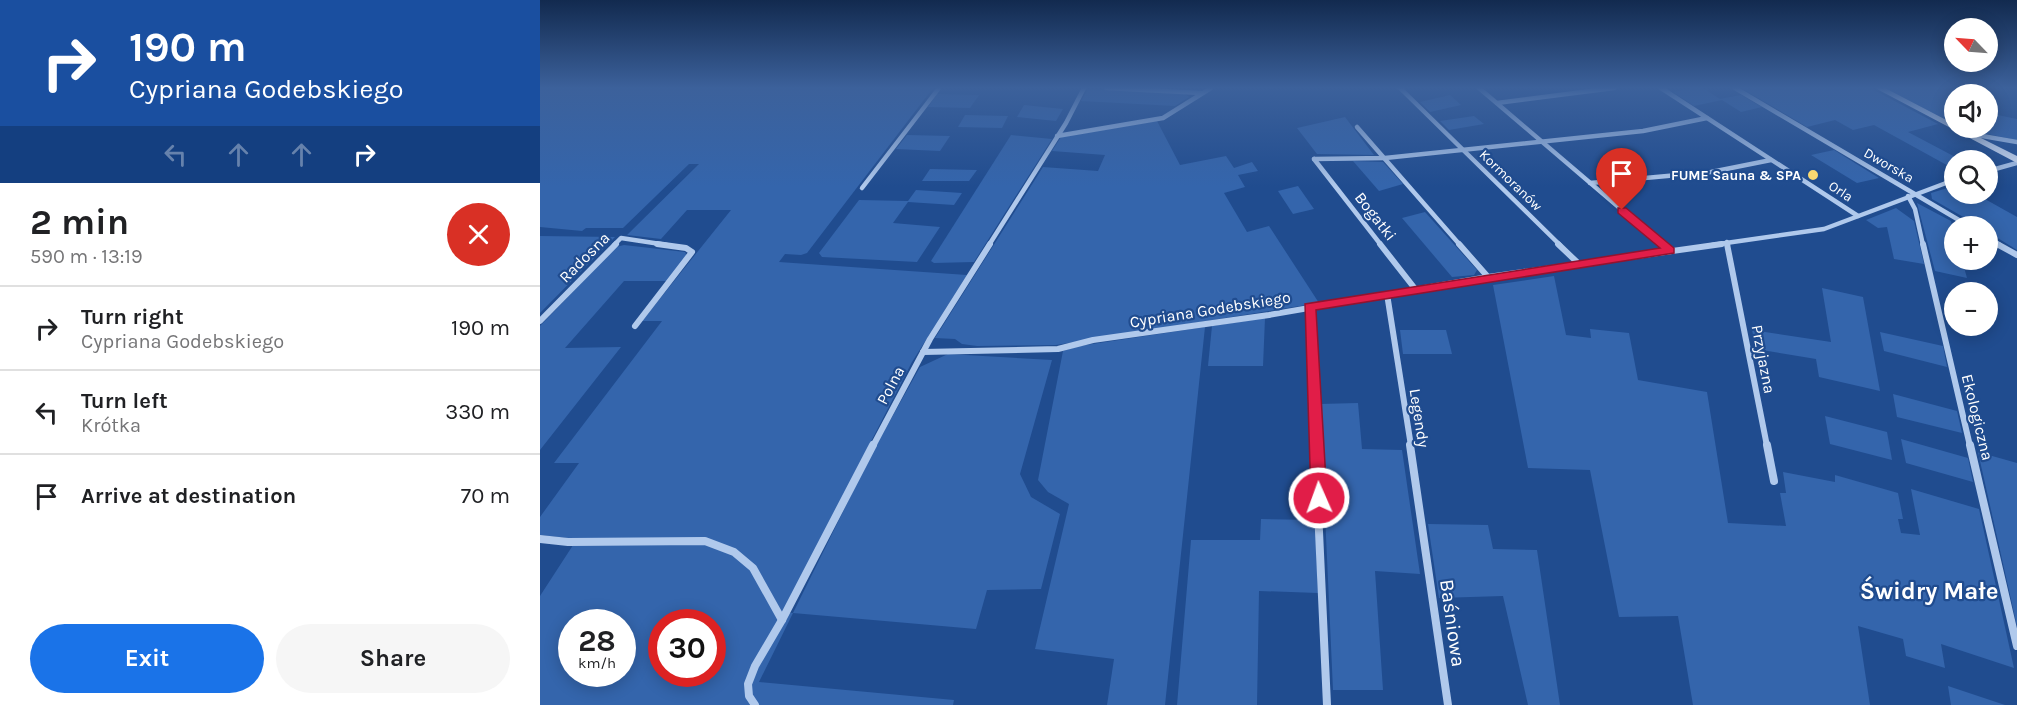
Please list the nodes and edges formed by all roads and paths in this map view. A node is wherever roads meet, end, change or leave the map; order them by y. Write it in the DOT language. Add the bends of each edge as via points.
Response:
graph roads {
  1 [pos="914,121"];
  2 [pos="1065,121"];
  3 [pos="1151,121"];
  4 [pos="1433,121"];
  5 [pos="1518,121"];
  6 [pos="1693,121"];
  7 [pos="1711,121"];
  8 [pos="1789,121"];
  9 [pos="1357,127"];
  10 [pos="1057,136"];
  11 [pos="1974,138"];
  12 [pos="1994,138"];
  13 [pos="1540,140"];
  14 [pos="2017,142"];
  15 [pos="1462,149"];
  16 [pos="1385,158"];
  17 [pos="1771,160"];
  18 [pos="2017,161"];
  19 [pos="1998,168"];
  20 [pos="1590,183"];
  21 [pos="1944,183"];
  22 [pos="862,188"];
  23 [pos="1911,195"];
  24 [pos="1857,216"];
  25 [pos="1950,216"];
  26 [pos="1727,243"];
  27 [pos="1998,244"];
  28 [pos="1670,251"];
  29 [pos="2017,255"];
  30 [pos="1580,264"];
  31 [pos="1488,277"];
  32 [pos="1416,290"];
  33 [pos="1387,294"];
  34 [pos="1309,307"];
  35 [pos="540,321"];
  36 [pos="635,326"];
  37 [pos="923,352"];
  38 [pos="1774,481"];
  39 [pos="540,539"];
  40 [pos="1426,545"];
  41 [pos="782,620"];
  42 [pos="2017,646"];
  43 [pos="755,705"];
  44 [pos="1327,705"];
  45 [pos="1448,705"];
  1 -- 22 [label="street"];
  2 -- 10 [label="street, Polna"];
  3 -- 10 [label="street"];
  4 -- 15 [label="street, Kormoranów"];
  5 -- 13 [label="street"];
  6 -- 13 [label="street" via="1643,131"];
  7 -- 17 [label="street, Orla"];
  8 -- 23 [label="street, Dworska"];
  9 -- 16 [label="street"];
  10 -- 37 [label="street, Polna"];
  11 -- 18 [label="main road"];
  12 -- 14 [label="street"];
  13 -- 15 [label="street"];
  13 -- 20 [label="street"];
  15 -- 16 [label="street"];
  15 -- 30 [label="street, Kormoranów"];
  16 -- 31 [label="street"];
  16 -- 32 [label="street, Bogatki" via="1314,159"];
  17 -- 20 [label="street" via="1711,172"];
  17 -- 24 [label="street, Orla"];
  18 -- 19 [label="street"];
  20 -- 28 [label="street"];
  21 -- 23 [label="street, Cypriana Godebskiego"];
  23 -- 24 [label="street, Cypriana Godebskiego"];
  23 -- 25 [label="street, Dworska"];
  23 -- 42 [label="street, Ekologiczna"];
  24 -- 26 [label="street, Cypriana Godebskiego" via="1824,229"];
  26 -- 28 [label="street, Cypriana Godebskiego"];
  26 -- 38 [label="street, Przyjazna"];
  27 -- 29 [label="street"];
  28 -- 30 [label="street, Cypriana Godebskiego"];
  30 -- 31 [label="street, Cypriana Godebskiego"];
  31 -- 32 [label="street, Cypriana Godebskiego"];
  32 -- 33 [label="street, Cypriana Godebskiego"];
  33 -- 34 [label="street, Cypriana Godebskiego"];
  33 -- 40 [label="street, Legendy"];
  34 -- 37 [label="street, Cypriana Godebskiego" via="1058,348"];
  34 -- 44 [label="street"];
  35 -- 36 [label="street, Radosna" via="621,238 686,248 692,254"];
  37 -- 41 [label="street, Polna"];
  39 -- 41 [label="street" via="705,541 734,552 753,568"];
  40 -- 45 [label="street, Baśniowa"];
  41 -- 43 [label="street, Polna" via="748,684"];
}
